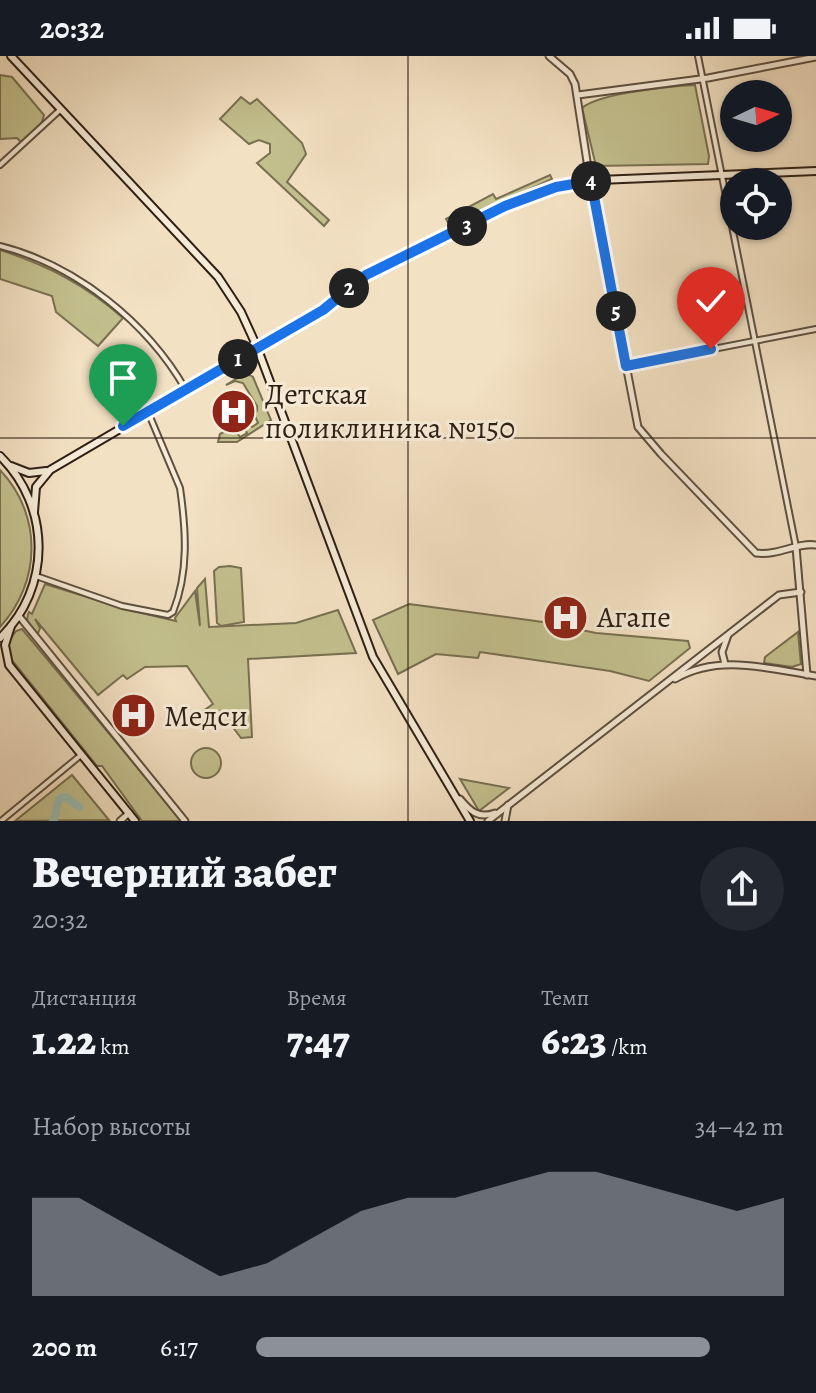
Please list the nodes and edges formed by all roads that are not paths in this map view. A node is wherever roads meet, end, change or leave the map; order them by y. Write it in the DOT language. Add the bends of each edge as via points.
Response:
graph roads {
  1 [pos="11,56"];
  2 [pos="549,56"];
  3 [pos="698,56"];
  4 [pos="816,57"];
  5 [pos="702,78"];
  6 [pos="578,95"];
  7 [pos="61,109"];
  8 [pos="0,165"];
  9 [pos="720,170"];
  10 [pos="816,171"];
  11 [pos="792,172"];
  12 [pos="720,175"];
  13 [pos="591,181"];
  14 [pos="734,240"];
  15 [pos="0,246"];
  16 [pos="816,329"];
  17 [pos="755,341"];
  18 [pos="257,347"];
  19 [pos="626,366"];
  20 [pos="186,390"];
  21 [pos="148,412"];
  22 [pos="0,456"];
  23 [pos="9,465"];
  24 [pos="50,470"];
  25 [pos="34,512"];
  26 [pos="816,545"];
  27 [pos="796,547"];
  28 [pos="36,576"];
  29 [pos="801,592"];
  30 [pos="19,616"];
  31 [pos="11,626"];
  32 [pos="729,634"];
  33 [pos="0,638"];
  34 [pos="0,661"];
  35 [pos="725,664"];
  36 [pos="9,665"];
  37 [pos="807,675"];
  38 [pos="816,676"];
  39 [pos="661,688"];
  40 [pos="81,755"];
  41 [pos="454,793"];
  42 [pos="506,807"];
  43 [pos="129,813"];
  44 [pos="1,821"];
  45 [pos="120,821"];
  46 [pos="135,821"];
  47 [pos="185,821"];
  48 [pos="470,821"];
  49 [pos="488,821"];
  50 [pos="505,821"];
  1 -- 7 [label="main road"];
  2 -- 6 [label="street" via="570,74"];
  3 -- 5 [label="street"];
  4 -- 5 [label="street"];
  5 -- 6 [label="street"];
  5 -- 9 [label="street"];
  6 -- 13 [label="street"];
  7 -- 8 [label="street"];
  7 -- 18 [label="main road" via="218,277"];
  10 -- 11 [label="main road"];
  12 -- 13 [label="main road"];
  13 -- 18 [label="main road" via="556,187 505,206 366,275 323,310"];
  13 -- 19 [label="street"];
  14 -- 17 [label="street"];
  15 -- 20 [label="street" via="55,267 111,303"];
  16 -- 17 [label="street"];
  17 -- 19 [label="street"];
  17 -- 27 [label="street"];
  18 -- 20 [label="main road"];
  18 -- 41 [label="main road" via="371,652"];
  19 -- 27 [label="street" via="638,427 661,454 756,553"];
  20 -- 21 [label="main road"];
  21 -- 24 [label="main road"];
  21 -- 28 [label="street" via="180,488 187,555 173,612 122,606"];
  22 -- 23 [label="main road"];
  23 -- 24 [label="main road" via="29,473"];
  23 -- 25 [label="main road"];
  24 -- 25 [label="main road" via="36,487"];
  25 -- 28 [label="main road" via="39,543"];
  26 -- 27 [label="street"];
  27 -- 29 [label="street"];
  28 -- 30 [label="main road"];
  29 -- 32 [label="street" via="779,595"];
  29 -- 37 [label="street"];
  30 -- 31 [label="main road"];
  30 -- 47 [label="street"];
  31 -- 33 [label="main road"];
  31 -- 36 [label="main road" via="5,645"];
  32 -- 35 [label="street" via="722,652"];
  32 -- 39 [label="street"];
  34 -- 36 [label="main road"];
  35 -- 37 [label="street"];
  35 -- 39 [label="street" via="696,669"];
  36 -- 40 [label="main road"];
  37 -- 38 [label="street"];
  39 -- 42 [label="street"];
  40 -- 43 [label="main road"];
  40 -- 44 [label="street"];
  41 -- 42 [label="street" via="478,815"];
  41 -- 48 [label="main road"];
  42 -- 49 [label="street"];
  42 -- 50 [label="street"];
  43 -- 45 [label="street"];
  43 -- 46 [label="main road"];
}
